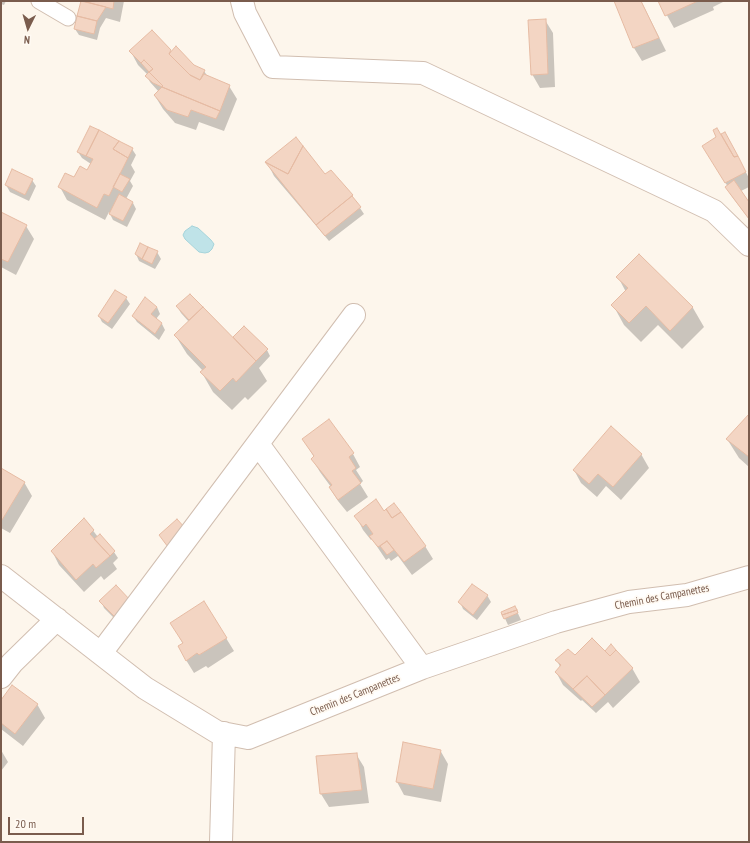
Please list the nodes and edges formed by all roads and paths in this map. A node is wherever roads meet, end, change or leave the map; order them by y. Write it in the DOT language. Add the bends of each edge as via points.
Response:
graph roads {
  1 [pos="39,1"];
  2 [pos="242,1"];
  3 [pos="68,18"];
  4 [pos="749,245"];
  5 [pos="354,315"];
  6 [pos="258,444"];
  7 [pos="1,576"];
  8 [pos="749,577"];
  9 [pos="57,619"];
  10 [pos="101,653"];
  11 [pos="422,668"];
  12 [pos="1,677"];
  13 [pos="224,733"];
  14 [pos="220,842"];
  1 -- 3 [label="lane"];
  2 -- 4 [label="street" via="245,13 273,67 423,73 714,211"];
  5 -- 6 [label="street"];
  6 -- 10 [label="street"];
  6 -- 11 [label="street"];
  7 -- 9 [label="street, Chemin des Campanettes"];
  8 -- 11 [label="street, Chemin des Campanettes" via="687,595 629,602 563,620"];
  9 -- 10 [label="street, Chemin des Campanettes"];
  9 -- 12 [label="street"];
  10 -- 13 [label="street, Chemin des Campanettes" via="145,688 217,732"];
  11 -- 13 [label="street, Chemin des Campanettes" via="248,738"];
  13 -- 14 [label="street"];
}
